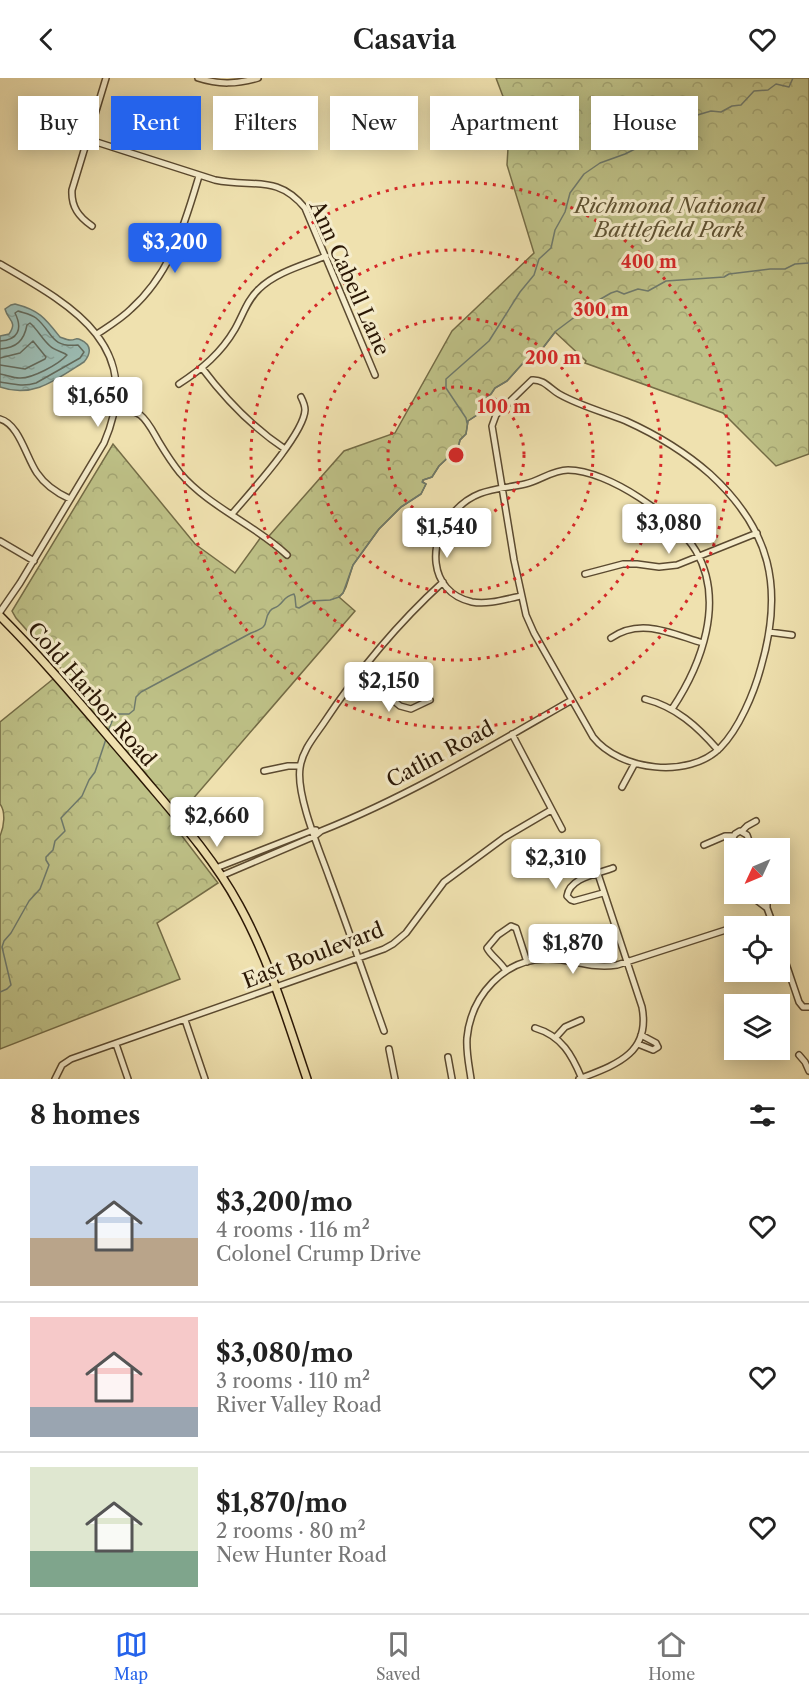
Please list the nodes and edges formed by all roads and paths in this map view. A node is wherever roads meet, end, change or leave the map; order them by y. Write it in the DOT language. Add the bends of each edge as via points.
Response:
graph roads {
  1 [pos="106,78"];
  2 [pos="199,78"];
  3 [pos="258,78"];
  4 [pos="99,100"];
  5 [pos="99,143"];
  6 [pos="84,150"];
  7 [pos="199,176"];
  8 [pos="92,226"];
  9 [pos="326,256"];
  10 [pos="0,264"];
  11 [pos="97,334"];
  12 [pos="202,368"];
  13 [pos="375,375"];
  14 [pos="179,384"];
  15 [pos="301,397"];
  16 [pos="114,412"];
  17 [pos="0,418"];
  18 [pos="285,448"];
  19 [pos="502,488"];
  20 [pos="70,499"];
  21 [pos="232,514"];
  22 [pos="757,533"];
  23 [pos="0,541"];
  24 [pos="287,555"];
  25 [pos="699,556"];
  26 [pos="34,561"];
  27 [pos="585,574"];
  28 [pos="443,582"];
  29 [pos="521,596"];
  30 [pos="0,614"];
  31 [pos="769,632"];
  32 [pos="792,635"];
  33 [pos="611,638"];
  34 [pos="703,643"];
  35 [pos="359,672"];
  36 [pos="645,699"];
  37 [pos="430,700"];
  38 [pos="572,700"];
  39 [pos="672,709"];
  40 [pos="512,734"];
  41 [pos="718,750"];
  42 [pos="635,763"];
  43 [pos="300,766"];
  44 [pos="264,771"];
  45 [pos="622,787"];
  46 [pos="551,810"];
  47 [pos="756,821"];
  48 [pos="562,829"];
  49 [pos="313,830"];
  50 [pos="321,831"];
  51 [pos="742,831"];
  52 [pos="315,836"];
  53 [pos="733,836"];
  54 [pos="748,838"];
  55 [pos="704,845"];
  56 [pos="216,868"];
  57 [pos="614,868"];
  58 [pos="597,874"];
  59 [pos="221,876"];
  60 [pos="603,892"];
  61 [pos="762,904"];
  62 [pos="767,904"];
  63 [pos="767,908"];
  64 [pos="770,916"];
  65 [pos="724,931"];
  66 [pos="358,958"];
  67 [pos="527,962"];
  68 [pos="627,963"];
  69 [pos="507,970"];
  70 [pos="790,975"];
  71 [pos="275,988"];
  72 [pos="809,1007"];
  73 [pos="185,1020"];
  74 [pos="581,1020"];
  75 [pos="535,1028"];
  76 [pos="384,1031"];
  77 [pos="641,1035"];
  78 [pos="556,1037"];
  79 [pos="116,1044"];
  80 [pos="638,1044"];
  81 [pos="389,1049"];
  82 [pos="799,1055"];
  83 [pos="448,1057"];
  84 [pos="809,1071"];
  85 [pos="56,1079"];
  86 [pos="128,1079"];
  87 [pos="205,1079"];
  88 [pos="307,1079"];
  89 [pos="395,1079"];
  90 [pos="452,1079"];
  91 [pos="471,1079"];
  92 [pos="581,1079"];
  1 -- 4 [label="street"];
  2 -- 3 [label="street" via="226,83"];
  5 -- 7 [label="street, Ann Cabell Lane"];
  6 -- 8 [label="street" via="71,196 76,211"];
  7 -- 9 [label="street, Ann Cabell Lane" via="232,183 264,183 286,191 305,208"];
  7 -- 11 [label="street" via="165,269 135,305"];
  9 -- 12 [label="street" via="260,287 226,342"];
  9 -- 13 [label="street, Ann Cabell Lane"];
  10 -- 11 [label="street" via="84,319"];
  11 -- 16 [label="street" via="114,370"];
  12 -- 14 [label="street"];
  12 -- 18 [label="street" via="239,413"];
  15 -- 18 [label="street" via="304,415"];
  16 -- 20 [label="street" via="104,442"];
  16 -- 21 [label="street" via="126,410 141,415 188,481"];
  17 -- 20 [label="street" via="13,427 41,479"];
  18 -- 21 [label="street"];
  19 -- 22 [label="street" via="492,423 528,382 540,380 561,396 652,434 688,456 742,507"];
  19 -- 25 [label="street" via="563,471 599,478 655,509 685,535"];
  19 -- 28 [label="street" via="469,499 445,524 437,541 435,559"];
  19 -- 29 [label="street"];
  20 -- 26 [label="street"];
  21 -- 24 [label="street"];
  22 -- 25 [label="street"];
  22 -- 31 [label="street" via="771,583"];
  23 -- 26 [label="street"];
  25 -- 27 [label="street" via="668,567 632,563"];
  25 -- 34 [label="street" via="709,601"];
  26 -- 30 [label="street"];
  28 -- 29 [label="street" via="456,595 476,602"];
  28 -- 35 [label="street" via="411,611"];
  29 -- 38 [label="street" via="530,625"];
  30 -- 56 [label="main road, Cold Harbor Road" via="90,714"];
  31 -- 32 [label="street"];
  31 -- 41 [label="street" via="750,696"];
  33 -- 34 [label="street" via="625,630 645,627"];
  34 -- 39 [label="street" via="688,682"];
  35 -- 37 [label="street" via="400,706 411,709"];
  35 -- 43 [label="street" via="305,752"];
  36 -- 39 [label="street"];
  38 -- 40 [label="street, Catlin Road"];
  38 -- 42 [label="street" via="598,743"];
  39 -- 41 [label="street"];
  40 -- 46 [label="street"];
  40 -- 50 [label="street, Catlin Road" via="438,777"];
  41 -- 42 [label="street" via="701,760 675,767"];
  42 -- 45 [label="street"];
  43 -- 44 [label="street"];
  43 -- 49 [label="street" via="301,787"];
  46 -- 48 [label="street"];
  46 -- 66 [label="street, East Boulevard" via="505,837 444,882 400,939"];
  47 -- 51 [label="street"];
  49 -- 50 [label="street"];
  49 -- 52 [label="street"];
  49 -- 56 [label="street"];
  50 -- 52 [label="street, Catlin Road"];
  51 -- 53 [label="street"];
  51 -- 54 [label="street"];
  52 -- 59 [label="street, Catlin Road"];
  52 -- 66 [label="street"];
  53 -- 55 [label="street"];
  56 -- 59 [label="main road, Cold Harbor Road"];
  57 -- 58 [label="street"];
  58 -- 60 [label="street"];
  58 -- 60 [label="street" via="574,883 567,896 574,901"];
  59 -- 71 [label="main road, Cold Harbor Road" via="247,919"];
  60 -- 68 [label="street"];
  61 -- 63 [label="street"];
  62 -- 63 [label="street"];
  63 -- 64 [label="street"];
  65 -- 68 [label="street"];
  66 -- 71 [label="street, East Boulevard"];
  66 -- 76 [label="street"];
  67 -- 68 [label="street" via="554,959 599,967"];
  67 -- 69 [label="street"];
  67 -- 69 [label="street" via="516,928 511,926 487,948"];
  68 -- 77 [label="street" via="643,1014"];
  69 -- 91 [label="street" via="486,989 472,1016 467,1045"];
  70 -- 72 [label="street" via="799,1002"];
  71 -- 73 [label="street, East Boulevard"];
  71 -- 88 [label="main road, Cold Harbor Road"];
  73 -- 79 [label="street, East Boulevard"];
  73 -- 87 [label="street"];
  74 -- 78 [label="street" via="565,1027"];
  75 -- 78 [label="street"];
  77 -- 80 [label="street"];
  77 -- 80 [label="street" via="658,1047 653,1050"];
  78 -- 92 [label="street" via="571,1054"];
  79 -- 85 [label="street, East Boulevard" via="71,1059 62,1065"];
  79 -- 86 [label="street"];
  80 -- 92 [label="street" via="626,1058"];
  81 -- 89 [label="street"];
  82 -- 84 [label="street"];
  83 -- 90 [label="street"];
}
